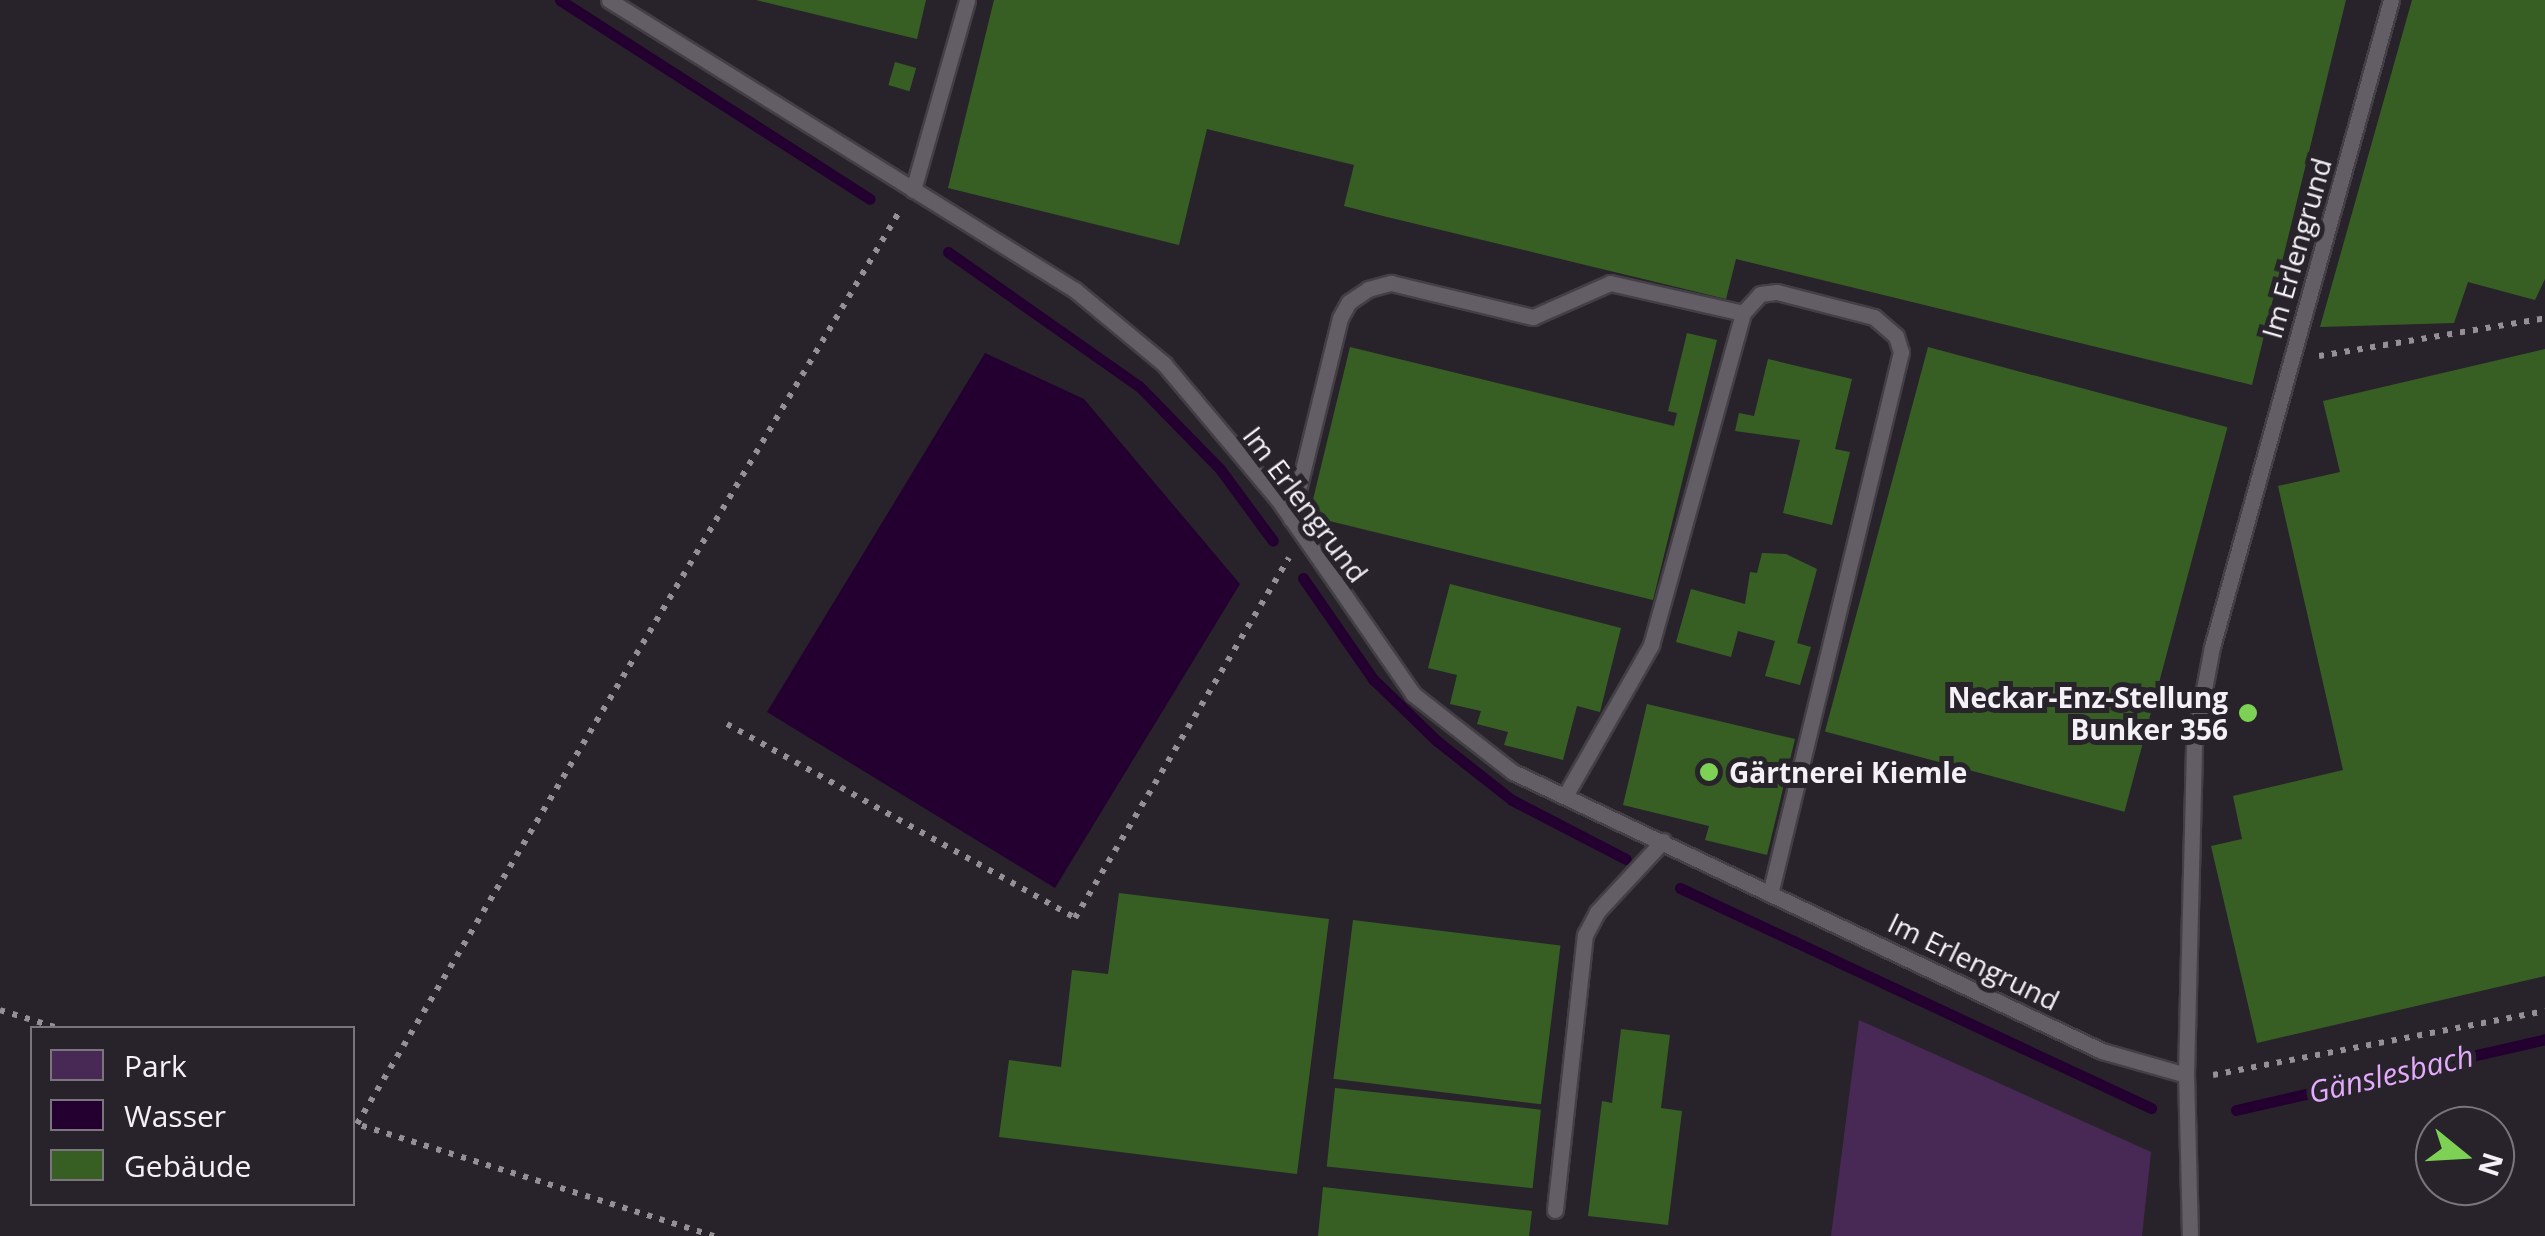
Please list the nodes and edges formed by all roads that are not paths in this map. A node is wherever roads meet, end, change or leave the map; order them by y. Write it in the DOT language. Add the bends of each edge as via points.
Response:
graph roads {
  1 [pos="609,0"];
  2 [pos="967,0"];
  3 [pos="2391,0"];
  4 [pos="912,190"];
  5 [pos="1743,313"];
  6 [pos="1291,519"];
  7 [pos="1565,796"];
  8 [pos="1663,841"];
  9 [pos="1771,890"];
  10 [pos="2186,1075"];
  11 [pos="1555,1210"];
  12 [pos="2190,1236"];
  1 -- 4 [label="lane, Im Erlengrund"];
  2 -- 4 [label="lane"];
  3 -- 10 [label="lane, Im Erlengrund" via="2212,647 2194,742"];
  4 -- 6 [label="lane, Im Erlengrund" via="1075,290 1164,364"];
  5 -- 6 [label="lane" via="1610,283 1533,317 1391,283 1368,289 1340,318"];
  5 -- 7 [label="lane" via="1650,645"];
  5 -- 9 [label="lane" via="1760,294 1777,292 1874,317 1896,336 1901,352"];
  6 -- 7 [label="lane, Im Erlengrund" via="1413,694 1513,772"];
  7 -- 8 [label="lane, Im Erlengrund"];
  8 -- 9 [label="lane, Im Erlengrund"];
  8 -- 11 [label="lane" via="1598,912 1585,936"];
  9 -- 10 [label="lane, Im Erlengrund" via="2102,1051"];
  10 -- 12 [label="lane"];
}
